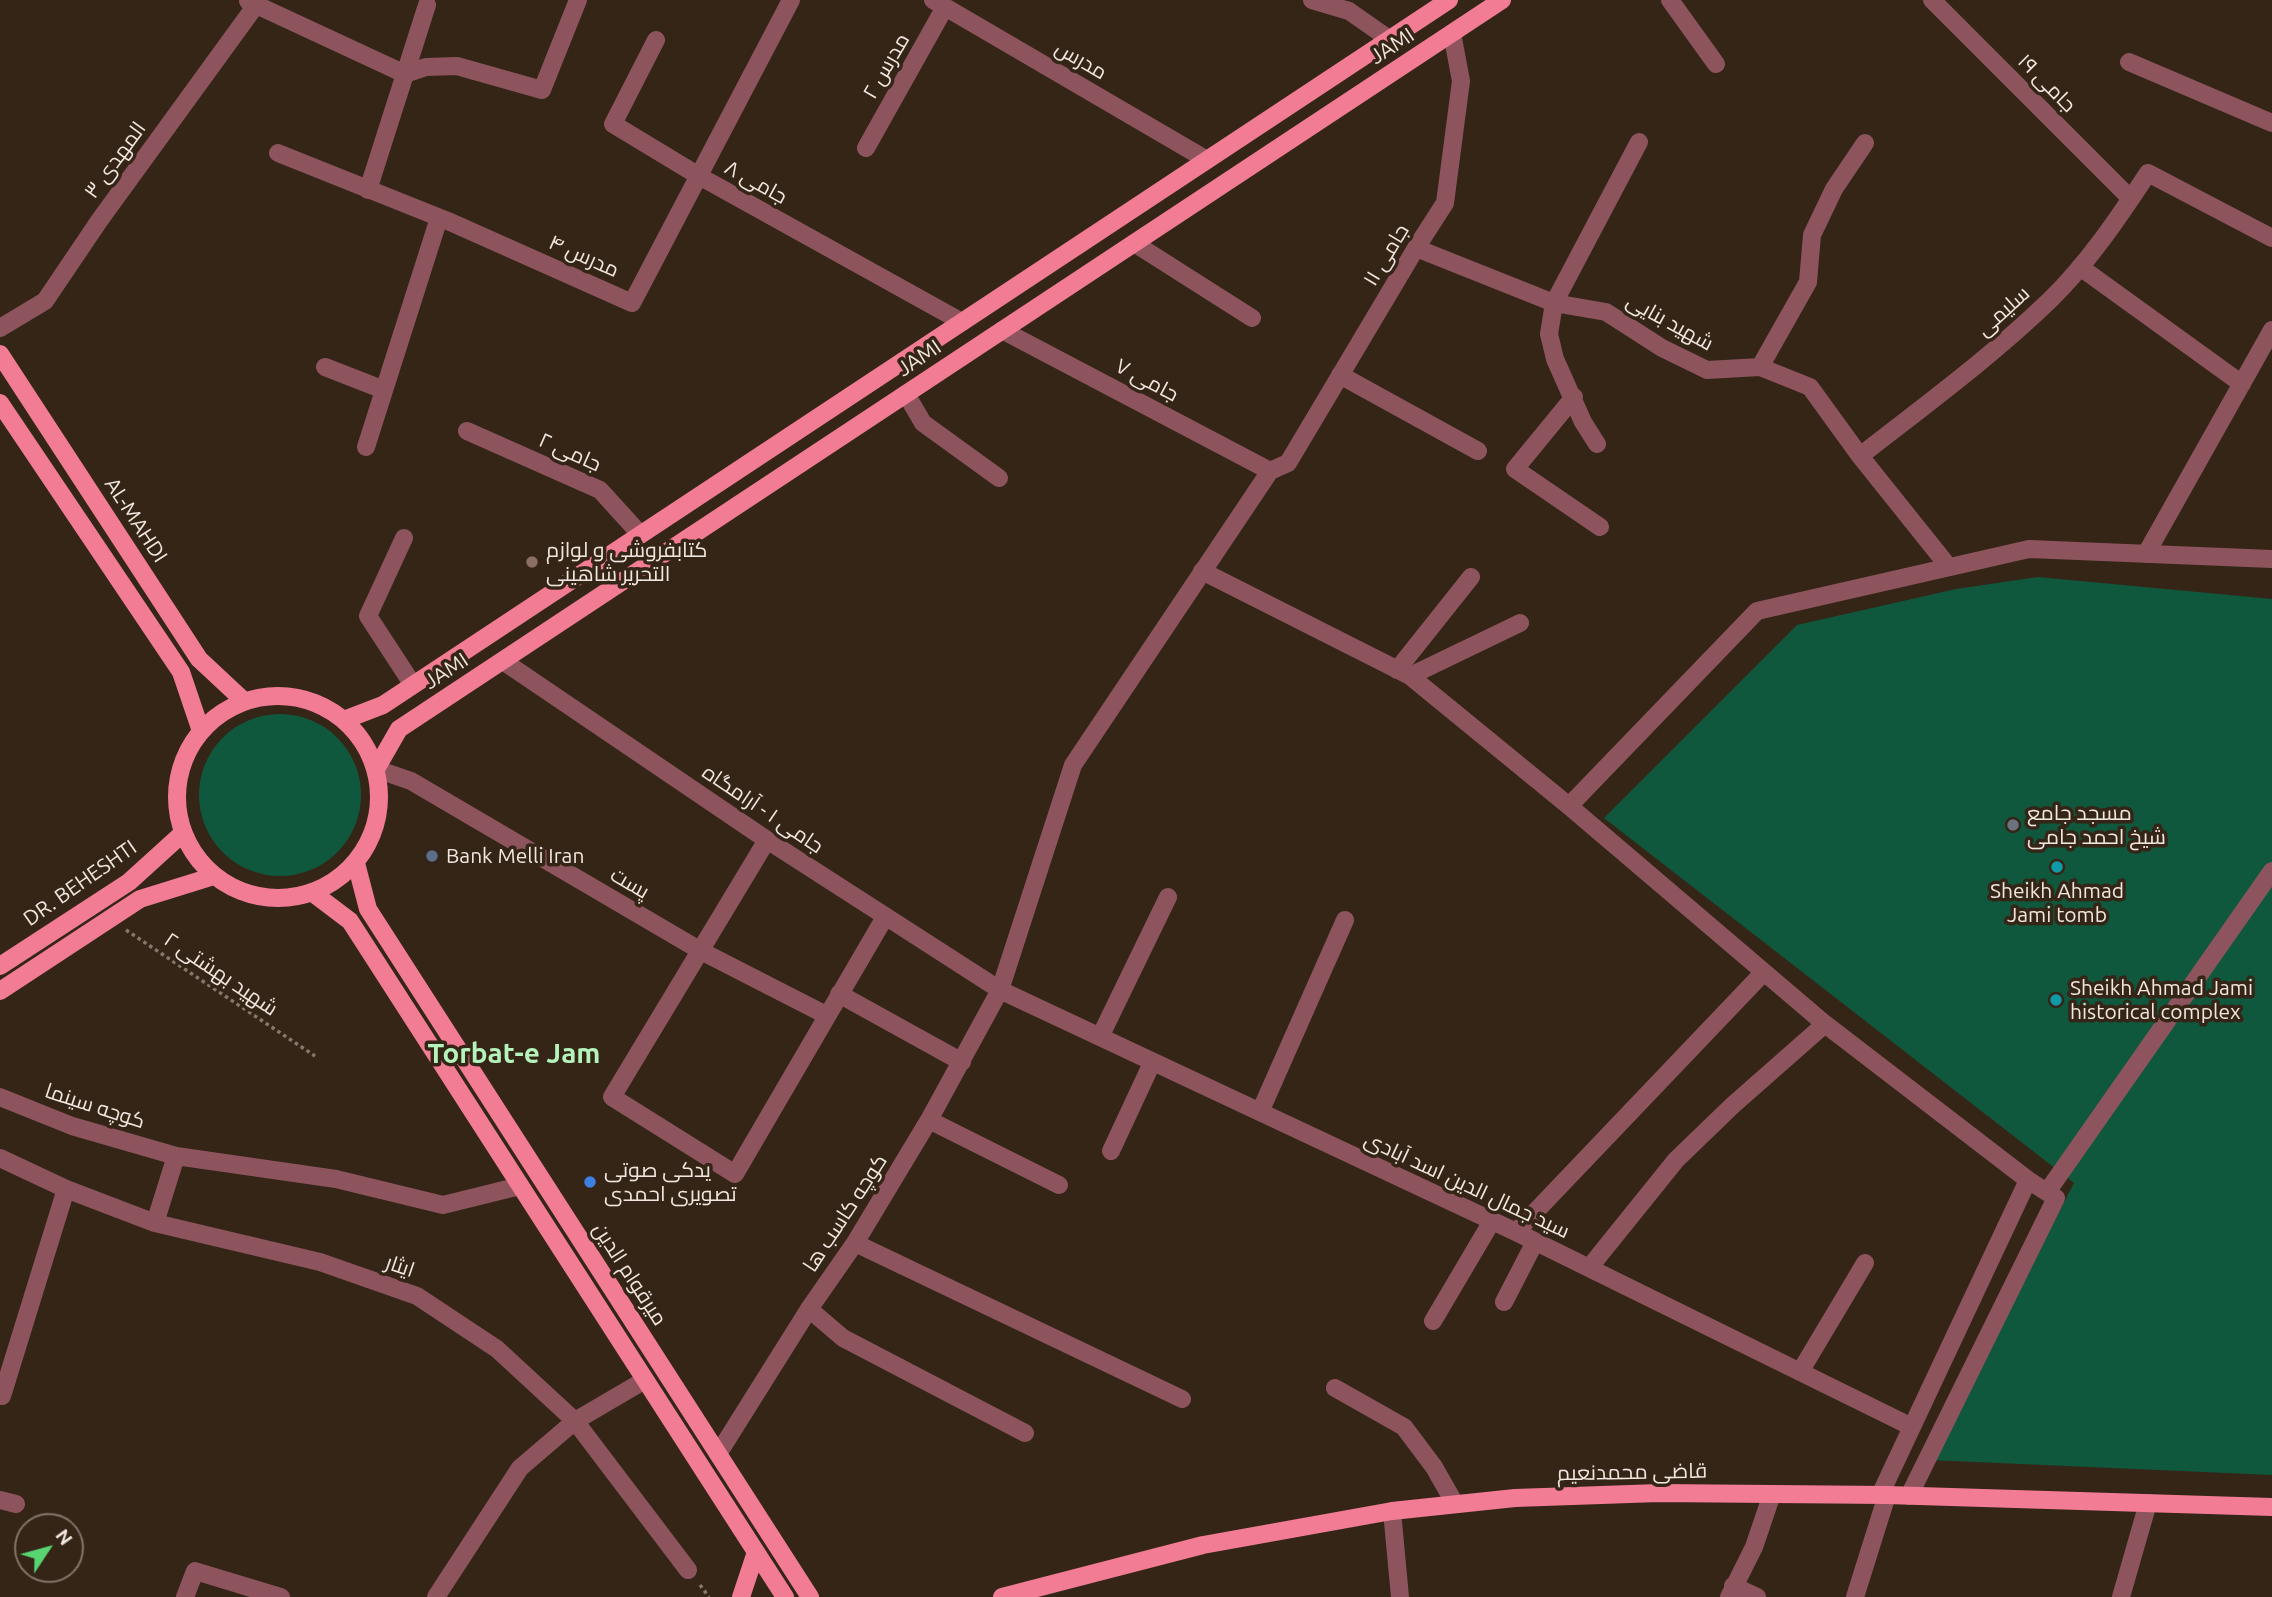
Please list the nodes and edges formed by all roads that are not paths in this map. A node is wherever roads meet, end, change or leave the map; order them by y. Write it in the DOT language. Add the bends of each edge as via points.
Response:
graph roads {
  1 [pos="578,0"];
  2 [pos="791,0"];
  3 [pos="1312,0"];
  4 [pos="1449,0"];
  5 [pos="1502,0"];
  6 [pos="1670,0"];
  7 [pos="1932,0"];
  8 [pos="250,3"];
  9 [pos="939,4"];
  10 [pos="427,5"];
  11 [pos="1452,33"];
  12 [pos="1389,39"];
  13 [pos="656,40"];
  14 [pos="2129,62"];
  15 [pos="1716,64"];
  16 [pos="405,74"];
  17 [pos="2272,123"];
  18 [pos="1639,142"];
  19 [pos="1866,143"];
  20 [pos="866,148"];
  21 [pos="278,153"];
  22 [pos="1207,160"];
  23 [pos="699,176"];
  24 [pos="1228,181"];
  25 [pos="368,190"];
  26 [pos="2131,199"];
  27 [pos="439,218"];
  28 [pos="2272,238"];
  29 [pos="1134,243"];
  30 [pos="1416,248"];
  31 [pos="2080,267"];
  32 [pos="1554,303"];
  33 [pos="1252,317"];
  34 [pos="962,322"];
  35 [pos="0,328"];
  36 [pos="1002,330"];
  37 [pos="2272,330"];
  38 [pos="0,354"];
  39 [pos="325,367"];
  40 [pos="1760,368"];
  41 [pos="1340,375"];
  42 [pos="2242,384"];
  43 [pos="384,390"];
  44 [pos="906,394"];
  45 [pos="1574,397"];
  46 [pos="0,403"];
  47 [pos="467,431"];
  48 [pos="1597,444"];
  49 [pos="366,447"];
  50 [pos="1478,451"];
  51 [pos="1860,456"];
  52 [pos="1270,471"];
  53 [pos="999,478"];
  54 [pos="1600,527"];
  55 [pos="640,534"];
  56 [pos="404,538"];
  57 [pos="2146,554"];
  58 [pos="2272,559"];
  59 [pos="1948,566"];
  60 [pos="1202,571"];
  61 [pos="1471,577"];
  62 [pos="1520,623"];
  63 [pos="503,661"];
  64 [pos="1404,673"];
  65 [pos="413,685"];
  66 [pos="244,701"];
  67 [pos="344,720"];
  68 [pos="201,731"];
  69 [pos="376,769"];
  70 [pos="1569,806"];
  71 [pos="183,834"];
  72 [pos="768,840"];
  73 [pos="356,863"];
  74 [pos="2272,872"];
  75 [pos="214,876"];
  76 [pos="313,893"];
  77 [pos="1168,897"];
  78 [pos="885,916"];
  79 [pos="1345,920"];
  80 [pos="701,951"];
  81 [pos="0,966"];
  82 [pos="1764,972"];
  83 [pos="1000,990"];
  84 [pos="0,991"];
  85 [pos="839,994"];
  86 [pos="826,1015"];
  87 [pos="1825,1024"];
  88 [pos="1100,1038"];
  89 [pos="962,1062"];
  90 [pos="1152,1063"];
  91 [pos="0,1097"];
  92 [pos="1260,1112"];
  93 [pos="929,1120"];
  94 [pos="1111,1151"];
  95 [pos="176,1156"];
  96 [pos="0,1158"];
  97 [pos="2028,1180"];
  98 [pos="1059,1185"];
  99 [pos="520,1186"];
  100 [pos="66,1189"];
  101 [pos="2051,1195"];
  102 [pos="1492,1221"];
  103 [pos="155,1223"];
  104 [pos="1516,1232"];
  105 [pos="1535,1242"];
  106 [pos="855,1243"];
  107 [pos="1865,1263"];
  108 [pos="1589,1268"];
  109 [pos="603,1275"];
  110 [pos="582,1282"];
  111 [pos="1504,1302"];
  112 [pos="809,1310"];
  113 [pos="1433,1321"];
  114 [pos="634,1322"];
  115 [pos="613,1331"];
  116 [pos="1800,1372"];
  117 [pos="645,1380"];
  118 [pos="1335,1388"];
  119 [pos="2,1395"];
  120 [pos="1182,1399"];
  121 [pos="575,1421"];
  122 [pos="1912,1427"];
  123 [pos="1025,1433"];
  124 [pos="718,1454"];
  125 [pos="1772,1494"];
  126 [pos="1884,1495"];
  127 [pos="1909,1496"];
  128 [pos="2148,1503"];
  129 [pos="1455,1504"];
  130 [pos="2272,1507"];
  131 [pos="1392,1511"];
  132 [pos="756,1552"];
  133 [pos="688,1570"];
  134 [pos="1731,1592"];
  135 [pos="186,1597"];
  136 [pos="281,1597"];
  137 [pos="436,1597"];
  138 [pos="741,1597"];
  139 [pos="785,1597"];
  140 [pos="810,1597"];
  141 [pos="1002,1597"];
  142 [pos="1400,1597"];
  143 [pos="1757,1597"];
  144 [pos="1855,1597"];
  145 [pos="2121,1597"];
  1 -- 16 [label="street" via="542,90 457,66 426,67"];
  2 -- 23 [label="street, مدرس ۴"];
  3 -- 12 [label="street" via="1349,11"];
  4 -- 12 [label="main road, JAMI"];
  5 -- 11 [label="main road, JAMI"];
  6 -- 15 [label="street"];
  7 -- 26 [label="street, جامی ۱۹"];
  8 -- 16 [label="street"];
  8 -- 35 [label="street, المهدی ۳" via="45,301"];
  9 -- 20 [label="street, مدرس ۲"];
  9 -- 22 [label="street, مدرس"];
  10 -- 16 [label="street"];
  11 -- 24 [label="main road, JAMI"];
  11 -- 30 [label="street, جامی ۱۱" via="1461,81 1446,203"];
  12 -- 22 [label="main road, JAMI"];
  13 -- 23 [label="street, جامی ۸" via="613,124"];
  14 -- 17 [label="street"];
  16 -- 25 [label="street"];
  18 -- 32 [label="street"];
  19 -- 40 [label="street" via="1834,189 1812,235 1808,282"];
  21 -- 25 [label="street, مدرس ۴"];
  22 -- 24 [label="main road"];
  22 -- 34 [label="main road, JAMI"];
  23 -- 27 [label="street, مدرس ۴" via="632,303"];
  23 -- 34 [label="street, جامی ۸"];
  24 -- 29 [label="main road, JAMI"];
  25 -- 27 [label="street, مدرس ۴"];
  26 -- 28 [label="street, سلیمی" via="2148,173"];
  26 -- 31 [label="street, سلیمی"];
  27 -- 43 [label="street"];
  29 -- 33 [label="street"];
  29 -- 36 [label="main road, JAMI"];
  30 -- 32 [label="street, شهید بنایی"];
  30 -- 41 [label="street, جامی ۱۱"];
  31 -- 42 [label="street"];
  31 -- 51 [label="street, سلیمی" via="1980,362"];
  32 -- 40 [label="street, شهید بنایی" via="1606,313 1707,370"];
  32 -- 45 [label="street" via="1549,334 1555,359"];
  34 -- 55 [label="main road, JAMI"];
  36 -- 44 [label="main road, JAMI"];
  36 -- 52 [label="street, جامی ۷"];
  37 -- 42 [label="street"];
  38 -- 66 [label="main road, AL-MAHDI" via="199,659"];
  39 -- 43 [label="street"];
  40 -- 51 [label="street, شهید بنایی" via="1810,387"];
  41 -- 50 [label="street"];
  41 -- 52 [label="street, جامی ۱۱" via="1288,463"];
  42 -- 57 [label="street"];
  43 -- 49 [label="street"];
  44 -- 53 [label="street" via="923,423"];
  44 -- 63 [label="main road, JAMI"];
  45 -- 48 [label="street"];
  45 -- 54 [label="street" via="1515,469"];
  46 -- 68 [label="main road" via="181,672"];
  47 -- 55 [label="street, جامی ۲" via="600,490"];
  51 -- 59 [label="street, شهید بنایی"];
  52 -- 60 [label="street, جامی ۱۱"];
  55 -- 65 [label="main road, JAMI"];
  56 -- 65 [label="street" via="368,616"];
  57 -- 58 [label="street"];
  57 -- 59 [label="street" via="2029,549"];
  59 -- 70 [label="street" via="1757,611"];
  60 -- 64 [label="street"];
  60 -- 83 [label="street, کوچه کاسب ها" via="1073,765"];
  61 -- 64 [label="street"];
  62 -- 64 [label="street"];
  63 -- 69 [label="main road, JAMI" via="399,729"];
  63 -- 72 [label="street, جامی ۱ - آرامگاه"];
  64 -- 70 [label="street"];
  65 -- 67 [label="main road, JAMI" via="383,705"];
  66 -- 67 [label="main road" via="270,695 296,697 321,705"];
  66 -- 68 [label="main road" via="220,713"];
  67 -- 69 [label="main road" via="363,742"];
  68 -- 71 [label="main road" via="186,754 178,780"];
  69 -- 73 [label="main road" via="380,793 377,819"];
  69 -- 80 [label="street, پست" via="411,781"];
  70 -- 82 [label="street"];
  71 -- 75 [label="main road"];
  71 -- 81 [label="main road, DR. BEHESHTI" via="129,882"];
  72 -- 78 [label="street, جامی ۱ - آرامگاه"];
  72 -- 80 [label="street"];
  73 -- 76 [label="main road"];
  73 -- 109 [label="main road, میرقوام الدین" via="368,909"];
  74 -- 101 [label="street"];
  75 -- 76 [label="main road" via="236,890 261,897 287,899"];
  75 -- 84 [label="main road" via="140,899"];
  76 -- 99 [label="main road" via="350,921"];
  77 -- 88 [label="street"];
  78 -- 83 [label="street, جامی ۱ - آرامگاه"];
  78 -- 85 [label="street"];
  79 -- 92 [label="street"];
  80 -- 86 [label="street, پست"];
  80 -- 86 [label="street" via="612,1097 735,1174"];
  82 -- 87 [label="street"];
  82 -- 104 [label="street"];
  83 -- 88 [label="street, سید جمال الدین اسد آبادی"];
  83 -- 89 [label="street, کوچه کاسب ها"];
  85 -- 86 [label="street"];
  85 -- 89 [label="street"];
  87 -- 97 [label="street"];
  87 -- 108 [label="street" via="1675,1160"];
  88 -- 90 [label="street, سید جمال الدین اسد آبادی"];
  89 -- 93 [label="street, کوچه کاسب ها"];
  90 -- 92 [label="street, سید جمال الدین اسد آبادی"];
  90 -- 94 [label="street"];
  91 -- 95 [label="street, کوچه سینما" via="72,1126"];
  92 -- 102 [label="street, سید جمال الدین اسد آبادی"];
  93 -- 98 [label="street"];
  93 -- 106 [label="street, کوچه کاسب ها"];
  95 -- 99 [label="street, کوچه سینما" via="336,1179 443,1205"];
  95 -- 103 [label="street"];
  96 -- 100 [label="street, ایثار"];
  97 -- 101 [label="street"];
  97 -- 122 [label="street"];
  99 -- 110 [label="main road"];
  100 -- 103 [label="street, ایثار"];
  100 -- 119 [label="street"];
  101 -- 127 [label="street"];
  102 -- 104 [label="street, سید جمال الدین اسد آبادی"];
  102 -- 113 [label="street"];
  103 -- 121 [label="street, ایثار" via="320,1262 417,1296 497,1349"];
  104 -- 105 [label="street, سید جمال الدین اسد آبادی"];
  105 -- 108 [label="street, سید جمال الدین اسد آبادی"];
  105 -- 111 [label="street"];
  106 -- 112 [label="street, کوچه کاسب ها"];
  106 -- 120 [label="street"];
  107 -- 116 [label="street"];
  108 -- 116 [label="street, سید جمال الدین اسد آبادی"];
  109 -- 110 [label="main road" via="592,1287"];
  109 -- 114 [label="main road, میرقوام الدین"];
  110 -- 115 [label="main road"];
  112 -- 123 [label="street" via="843,1338"];
  112 -- 124 [label="street, کوچه کاسب ها"];
  114 -- 115 [label="main road" via="624,1321"];
  114 -- 124 [label="main road, میرقوام الدین"];
  115 -- 117 [label="main road"];
  116 -- 122 [label="street, سید جمال الدین اسد آبادی"];
  117 -- 121 [label="street"];
  117 -- 132 [label="main road"];
  118 -- 129 [label="street" via="1404,1427"];
  121 -- 133 [label="street, ایثار"];
  121 -- 137 [label="street" via="520,1468"];
  122 -- 126 [label="street"];
  124 -- 140 [label="main road, میرقوام الدین"];
  125 -- 126 [label="main road, قاضی محمدنعیم"];
  125 -- 129 [label="main road, قاضی محمدنعیم" via="1620,1494"];
  125 -- 134 [label="street" via="1754,1547"];
  126 -- 127 [label="main road, قاضی محمدنعیم"];
  126 -- 144 [label="street"];
  127 -- 128 [label="main road, قاضی محمدنعیم"];
  128 -- 130 [label="main road, قاضی محمدنعیم"];
  128 -- 145 [label="street"];
  129 -- 131 [label="main road, قاضی محمدنعیم"];
  131 -- 141 [label="main road, قاضی محمدنعیم" via="1203,1545"];
  131 -- 142 [label="street"];
  132 -- 138 [label="main road"];
  132 -- 139 [label="main road"];
  134 -- 143 [label="street"];
  135 -- 136 [label="street" via="195,1571"];
}
